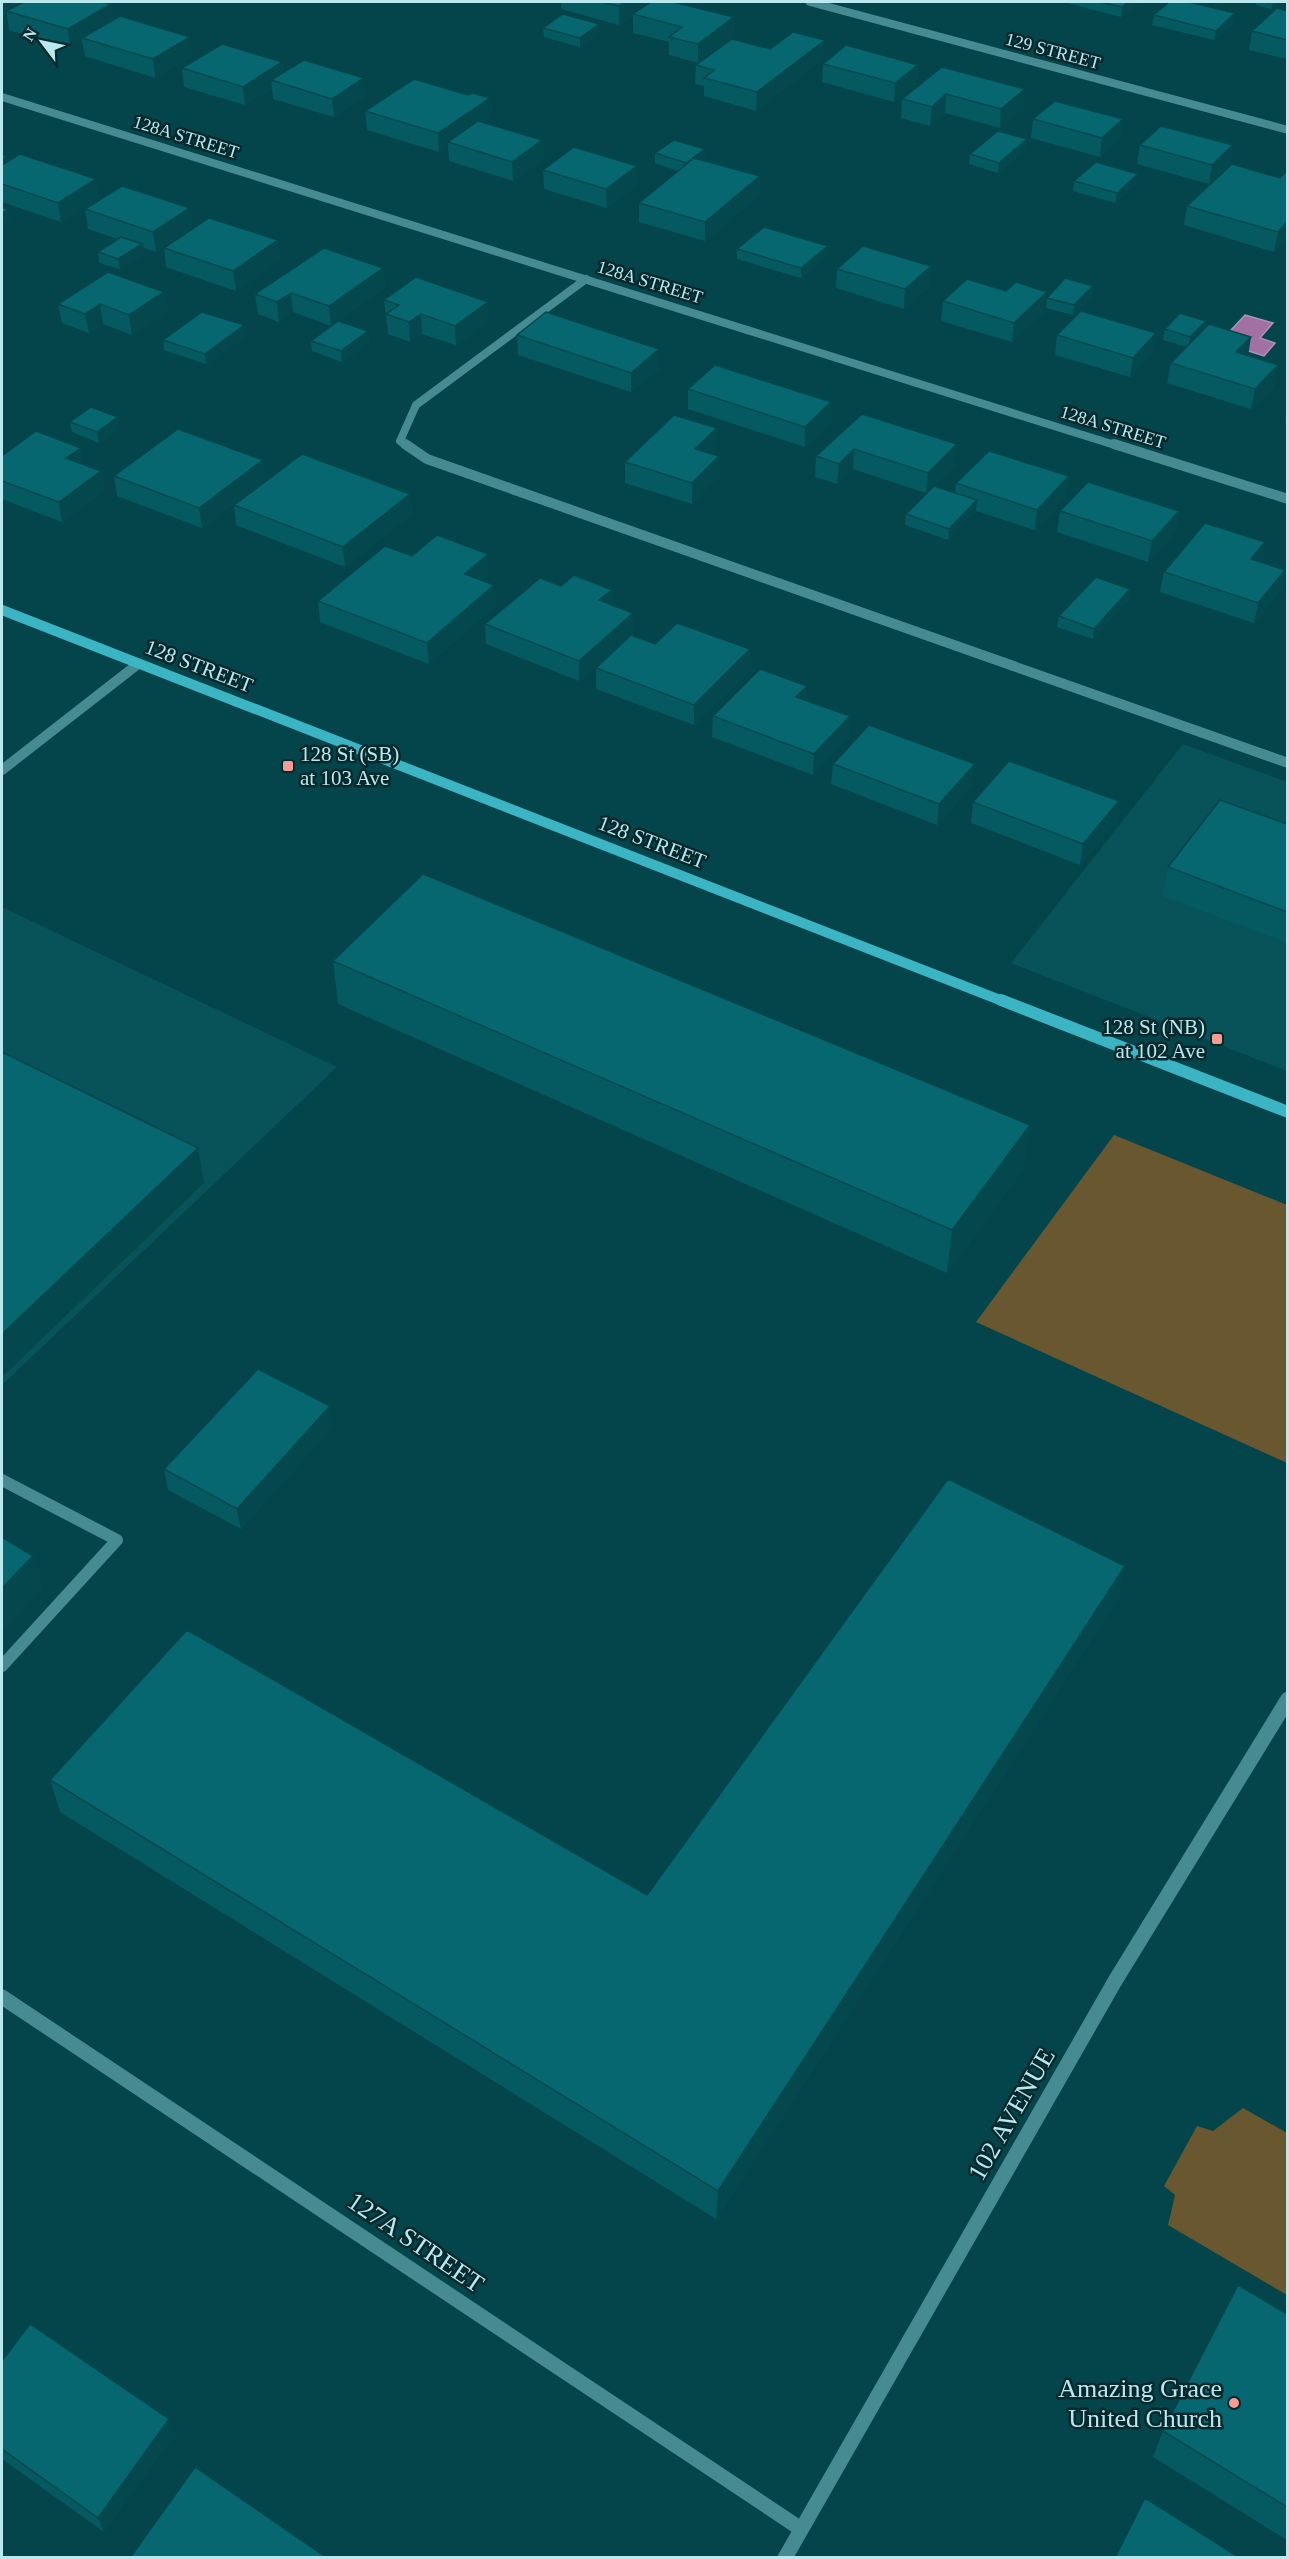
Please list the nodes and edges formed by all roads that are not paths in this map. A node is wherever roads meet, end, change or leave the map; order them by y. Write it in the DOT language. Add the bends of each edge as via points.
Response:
graph roads {
  1 [pos="810,2"];
  2 [pos="2,97"];
  3 [pos="1287,130"];
  4 [pos="586,279"];
  5 [pos="1287,499"];
  6 [pos="2,610"];
  7 [pos="138,664"];
  8 [pos="1287,763"];
  9 [pos="2,770"];
  10 [pos="1287,1112"];
  11 [pos="2,1480"];
  12 [pos="2,1666"];
  13 [pos="1287,1699"];
  14 [pos="2,1997"];
  15 [pos="801,2529"];
  16 [pos="785,2558"];
  1 -- 3 [label="street, 129 STREET"];
  2 -- 4 [label="street, 128A STREET"];
  4 -- 5 [label="street, 128A STREET"];
  4 -- 8 [label="street" via="416,405 400,441 427,459"];
  6 -- 7 [label="main road, 128 STREET"];
  7 -- 9 [label="street"];
  7 -- 10 [label="main road, 128 STREET"];
  11 -- 12 [label="street" via="117,1540"];
  13 -- 15 [label="street, 102 AVENUE" via="1115,1982"];
  14 -- 15 [label="street, 127A STREET"];
  15 -- 16 [label="street, 102 AVENUE"];
}
